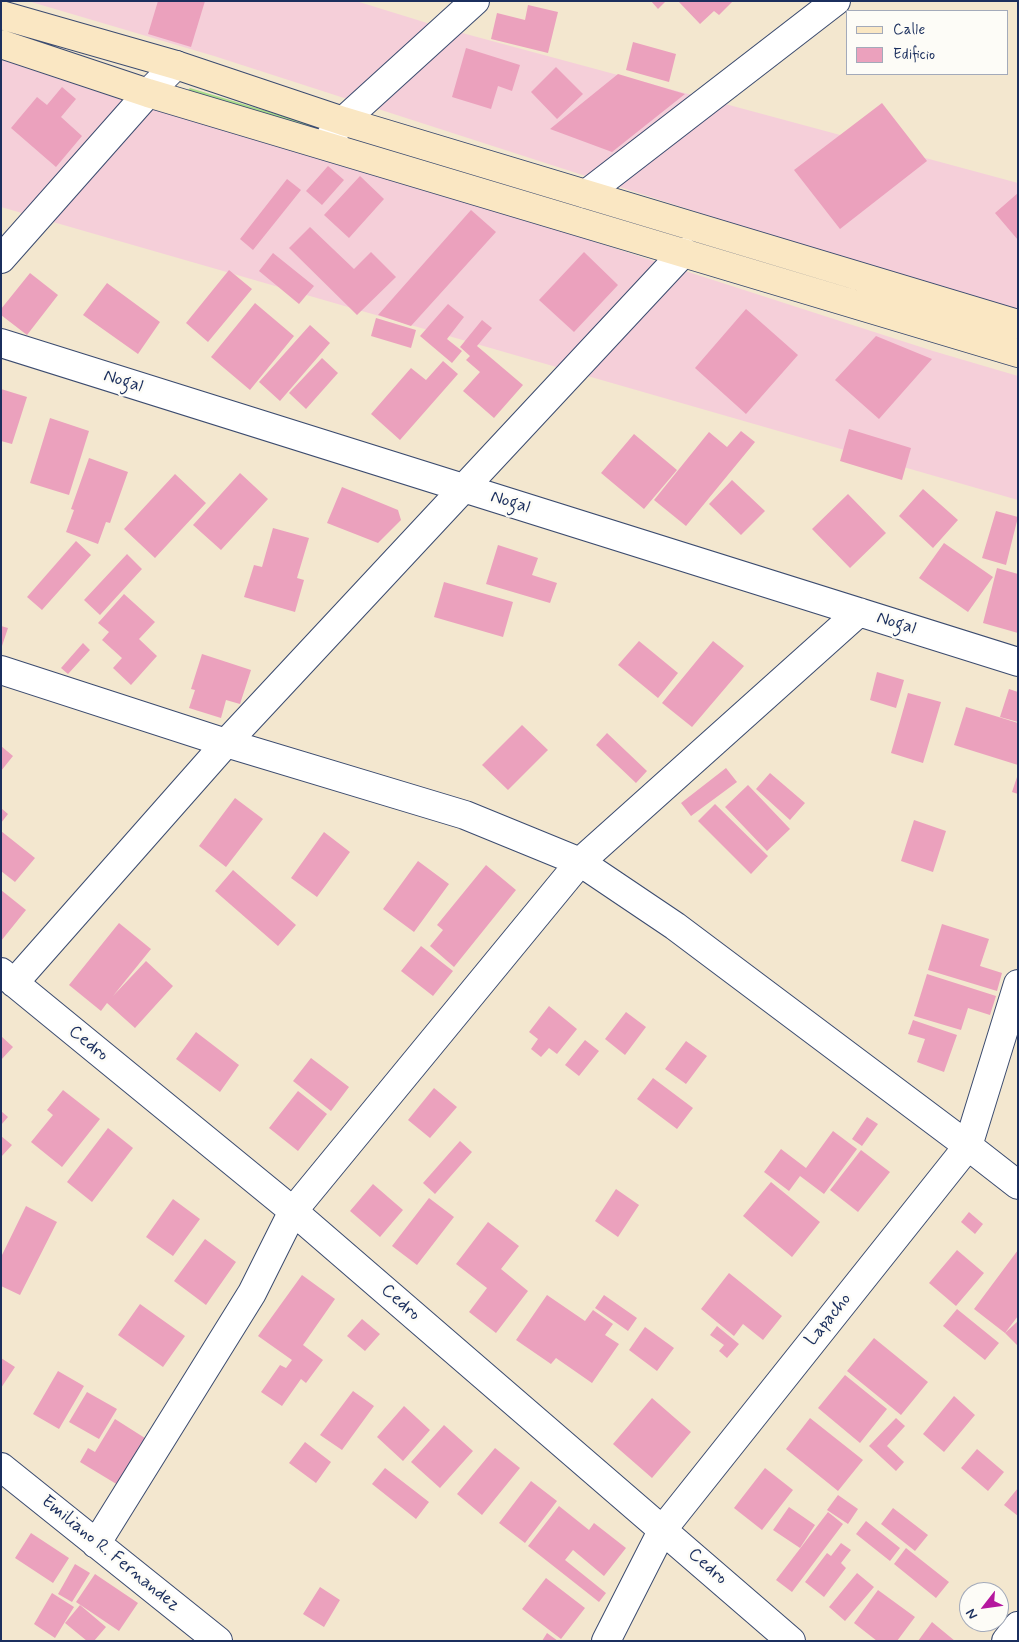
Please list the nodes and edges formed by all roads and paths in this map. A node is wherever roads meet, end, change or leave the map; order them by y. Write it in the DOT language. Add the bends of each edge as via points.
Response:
graph roads {
  1 [pos="475,1"];
  2 [pos="836,1"];
  3 [pos="1,15"];
  4 [pos="1,44"];
  5 [pos="176,65"];
  6 [pos="148,93"];
  7 [pos="343,121"];
  8 [pos="324,145"];
  9 [pos="586,194"];
  10 [pos="623,205"];
  11 [pos="614,233"];
  12 [pos="684,252"];
  13 [pos="1,259"];
  14 [pos="1018,324"];
  15 [pos="1,344"];
  16 [pos="1018,353"];
  17 [pos="463,488"];
  18 [pos="859,612"];
  19 [pos="1018,662"];
  20 [pos="1,670"];
  21 [pos="226,744"];
  22 [pos="580,862"];
  23 [pos="8,978"];
  24 [pos="1018,984"];
  25 [pos="968,1146"];
  26 [pos="1018,1185"];
  27 [pos="293,1211"];
  28 [pos="4,1474"];
  29 [pos="662,1529"];
  30 [pos="96,1544"];
  31 [pos="1018,1626"];
  32 [pos="218,1641"];
  33 [pos="606,1641"];
  34 [pos="791,1641"];
  35 [pos="1006,1641"];
  1 -- 7 [label="street"];
  2 -- 9 [label="street"];
  3 -- 5 [label="main road"];
  4 -- 6 [label="main road"];
  5 -- 6 [label="street"];
  5 -- 7 [label="main road"];
  6 -- 8 [label="main road"];
  6 -- 13 [label="street"];
  7 -- 8 [label="street"];
  7 -- 9 [label="main road"];
  8 -- 11 [label="main road"];
  9 -- 10 [label="main road"];
  10 -- 11 [label="main road"];
  10 -- 14 [label="main road"];
  11 -- 12 [label="main road"];
  12 -- 16 [label="main road"];
  12 -- 17 [label="street"];
  15 -- 17 [label="street, Nogal"];
  17 -- 18 [label="street, Nogal"];
  17 -- 21 [label="street"];
  18 -- 19 [label="street, Nogal"];
  18 -- 22 [label="street"];
  20 -- 21 [label="street"];
  21 -- 22 [label="street" via="465,815"];
  21 -- 23 [label="street"];
  22 -- 25 [label="street" via="675,926"];
  22 -- 27 [label="street"];
  23 -- 27 [label="street, Cedro"];
  24 -- 25 [label="street, Lapacho"];
  25 -- 26 [label="street"];
  25 -- 29 [label="street, Lapacho"];
  27 -- 29 [label="street, Cedro"];
  27 -- 30 [label="street" via="252,1293"];
  28 -- 30 [label="street, Emiliano R. Fernandez"];
  29 -- 33 [label="street, Lapacho"];
  29 -- 34 [label="street, Cedro"];
  30 -- 32 [label="street, Emiliano R. Fernandez"];
  31 -- 35 [label="street"];
}
